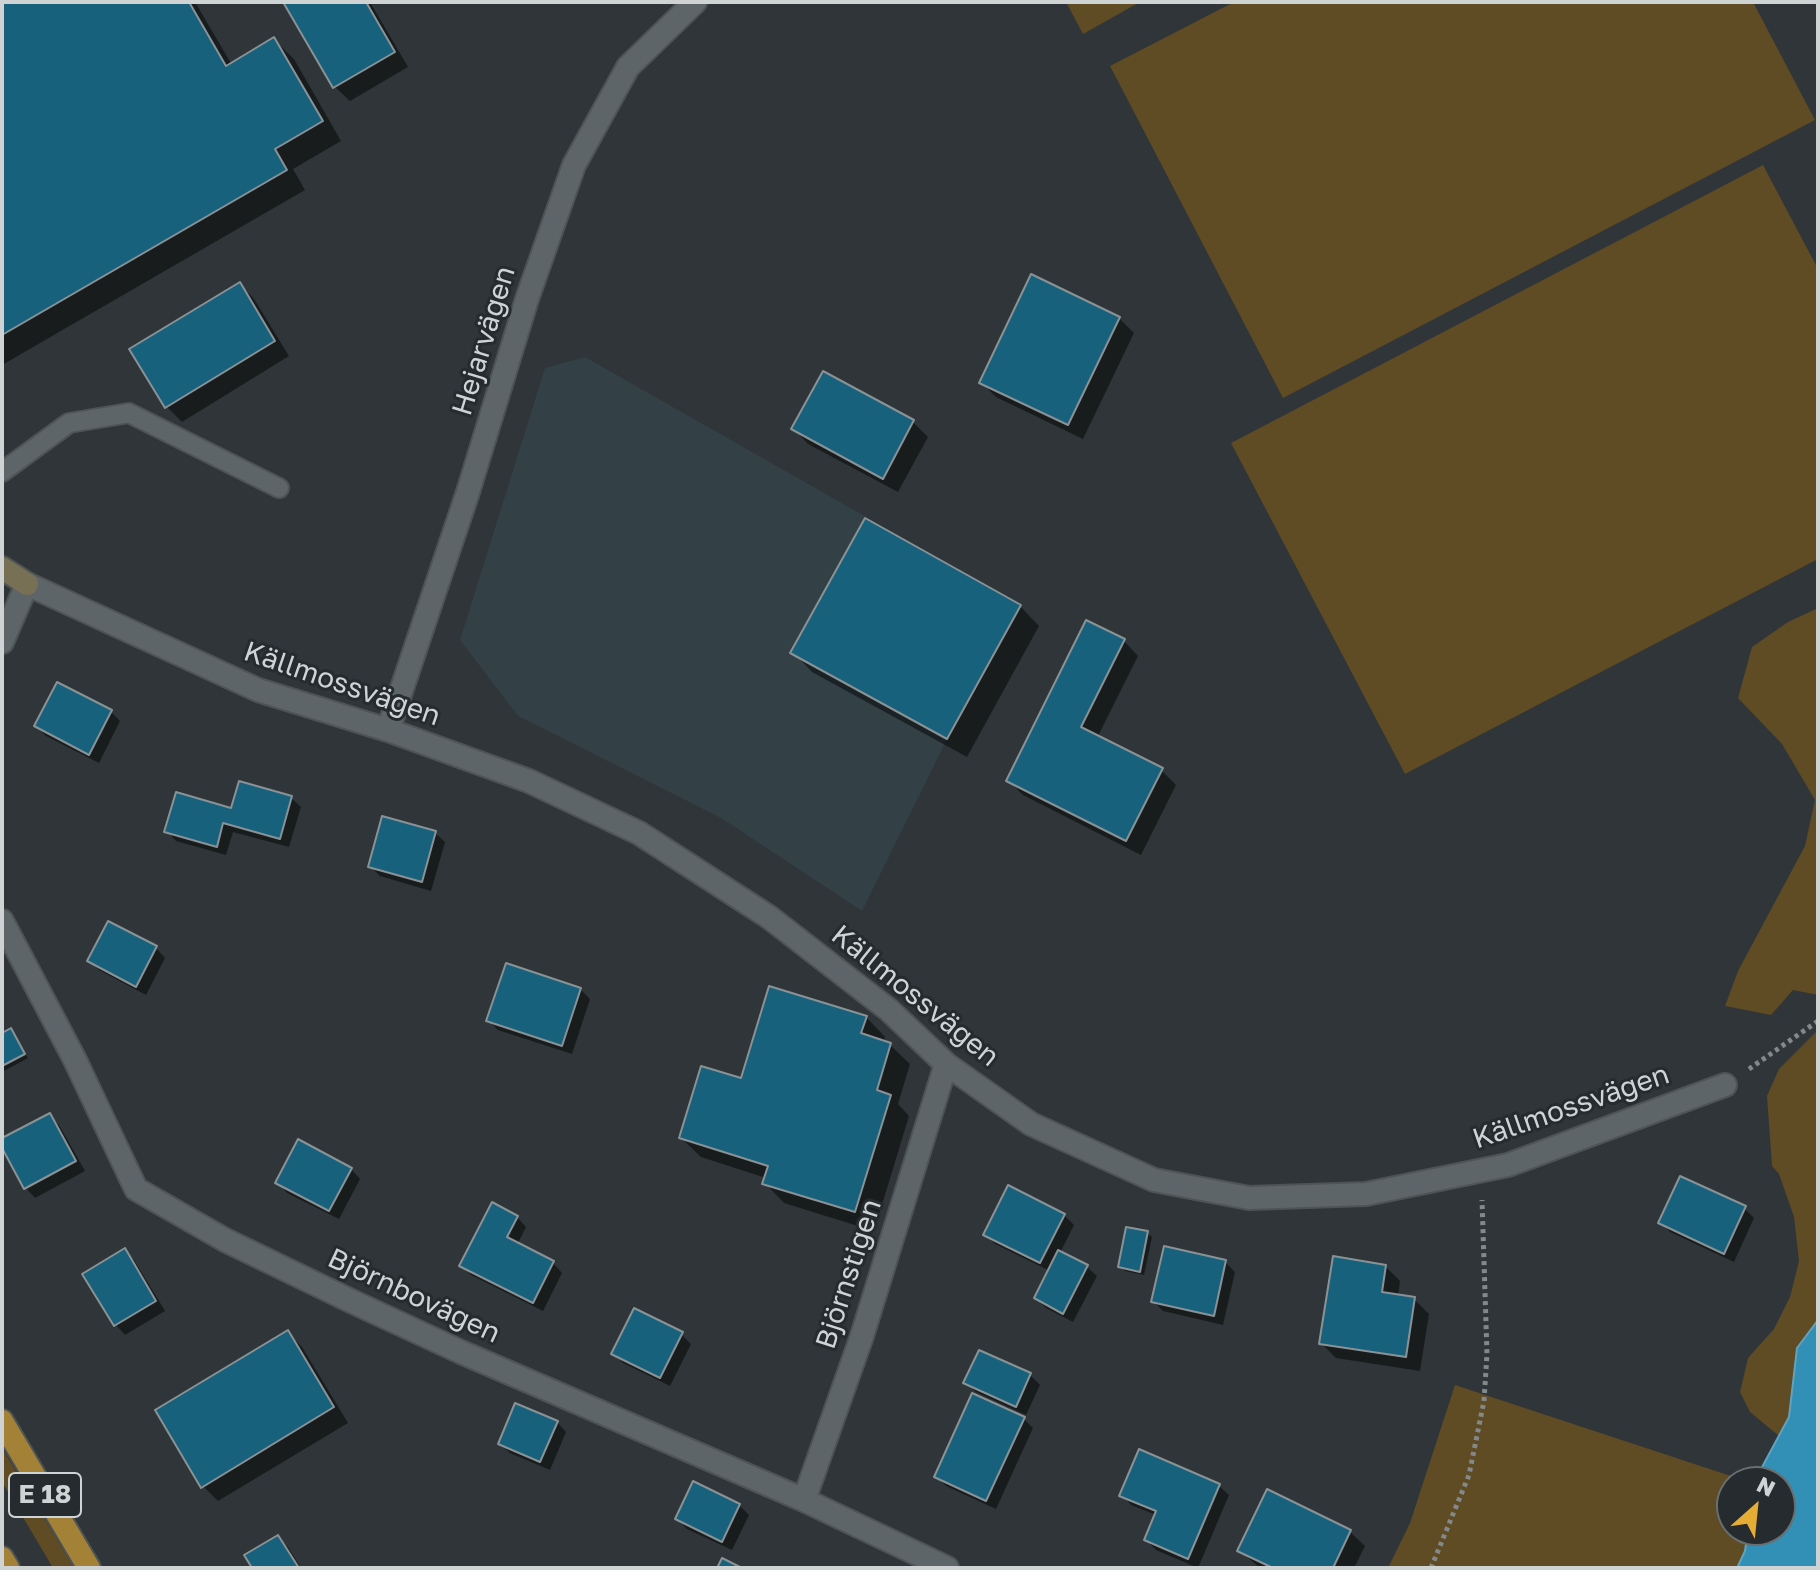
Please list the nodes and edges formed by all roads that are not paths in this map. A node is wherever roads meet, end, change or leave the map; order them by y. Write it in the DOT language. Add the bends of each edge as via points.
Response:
graph roads {
  1 [pos="695,2"];
  2 [pos="2,472"];
  3 [pos="279,488"];
  4 [pos="2,568"];
  5 [pos="27,584"];
  6 [pos="2,642"];
  7 [pos="388,730"];
  8 [pos="2,921"];
  9 [pos="946,1064"];
  10 [pos="1725,1085"];
  11 [pos="2,1421"];
  12 [pos="804,1500"];
  13 [pos="2,1558"];
  14 [pos="8,1568"];
  15 [pos="89,1568"];
  16 [pos="947,1568"];
  1 -- 7 [label="street, Hejarvägen" via="628,67 574,165"];
  2 -- 3 [label="lane" via="69,423 129,413"];
  4 -- 5 [label="main road, Källmossvägen"];
  5 -- 6 [label="street"];
  5 -- 7 [label="street, Källmossvägen" via="258,690"];
  7 -- 9 [label="street, Källmossvägen" via="529,781 639,833 769,917 889,1010"];
  8 -- 12 [label="street, Björnbovägen" via="136,1189 225,1240 351,1301"];
  9 -- 10 [label="street, Källmossvägen" via="1031,1124 1154,1180 1249,1198 1366,1194 1508,1165"];
  9 -- 12 [label="street, Björnstigen" via="862,1336"];
  11 -- 15 [label="highway, E 18"];
  12 -- 16 [label="street, Björnbovägen"];
  13 -- 14 [label="highway, E 18"];
}
